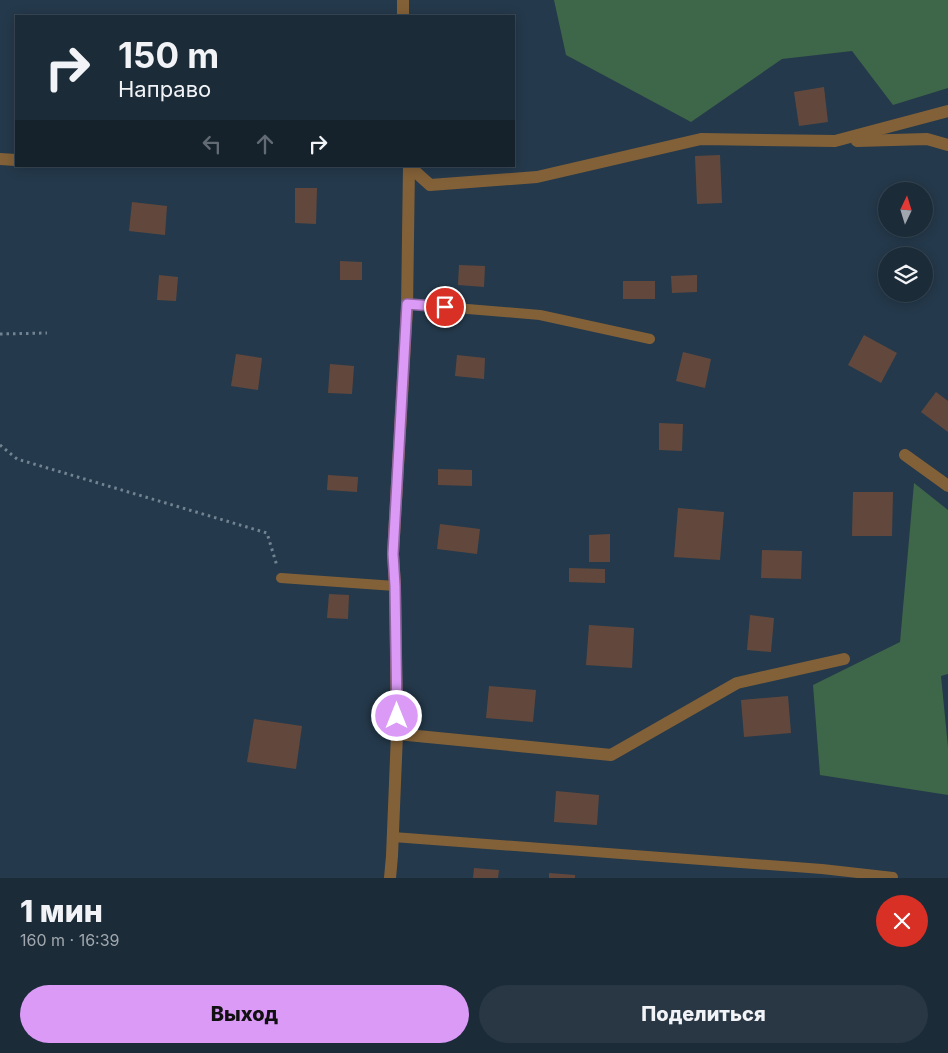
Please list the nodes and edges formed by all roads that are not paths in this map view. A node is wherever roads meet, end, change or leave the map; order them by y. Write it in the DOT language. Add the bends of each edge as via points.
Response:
graph roads {
  1 [pos="402,0"];
  2 [pos="403,15"];
  3 [pos="948,110"];
  4 [pos="835,141"];
  5 [pos="948,145"];
  6 [pos="0,159"];
  7 [pos="15,160"];
  8 [pos="409,167"];
  9 [pos="410,167"];
  10 [pos="407,304"];
  11 [pos="650,340"];
  12 [pos="905,455"];
  13 [pos="948,486"];
  14 [pos="280,578"];
  15 [pos="395,586"];
  16 [pos="844,659"];
  17 [pos="397,734"];
  18 [pos="393,837"];
  19 [pos="390,878"];
  20 [pos="893,878"];
  1 -- 2 [label="street"];
  3 -- 4 [label="street"];
  4 -- 5 [label="street" via="927,139"];
  4 -- 9 [label="street" via="701,139 537,177 430,185"];
  6 -- 7 [label="street"];
  8 -- 10 [label="street"];
  10 -- 11 [label="lane" via="540,315"];
  10 -- 15 [label="street" via="393,554"];
  12 -- 13 [label="street"];
  14 -- 15 [label="lane"];
  15 -- 17 [label="street"];
  16 -- 17 [label="street" via="737,683 610,755"];
  17 -- 18 [label="street"];
  18 -- 19 [label="street"];
  18 -- 20 [label="lane" via="822,869"];
}
